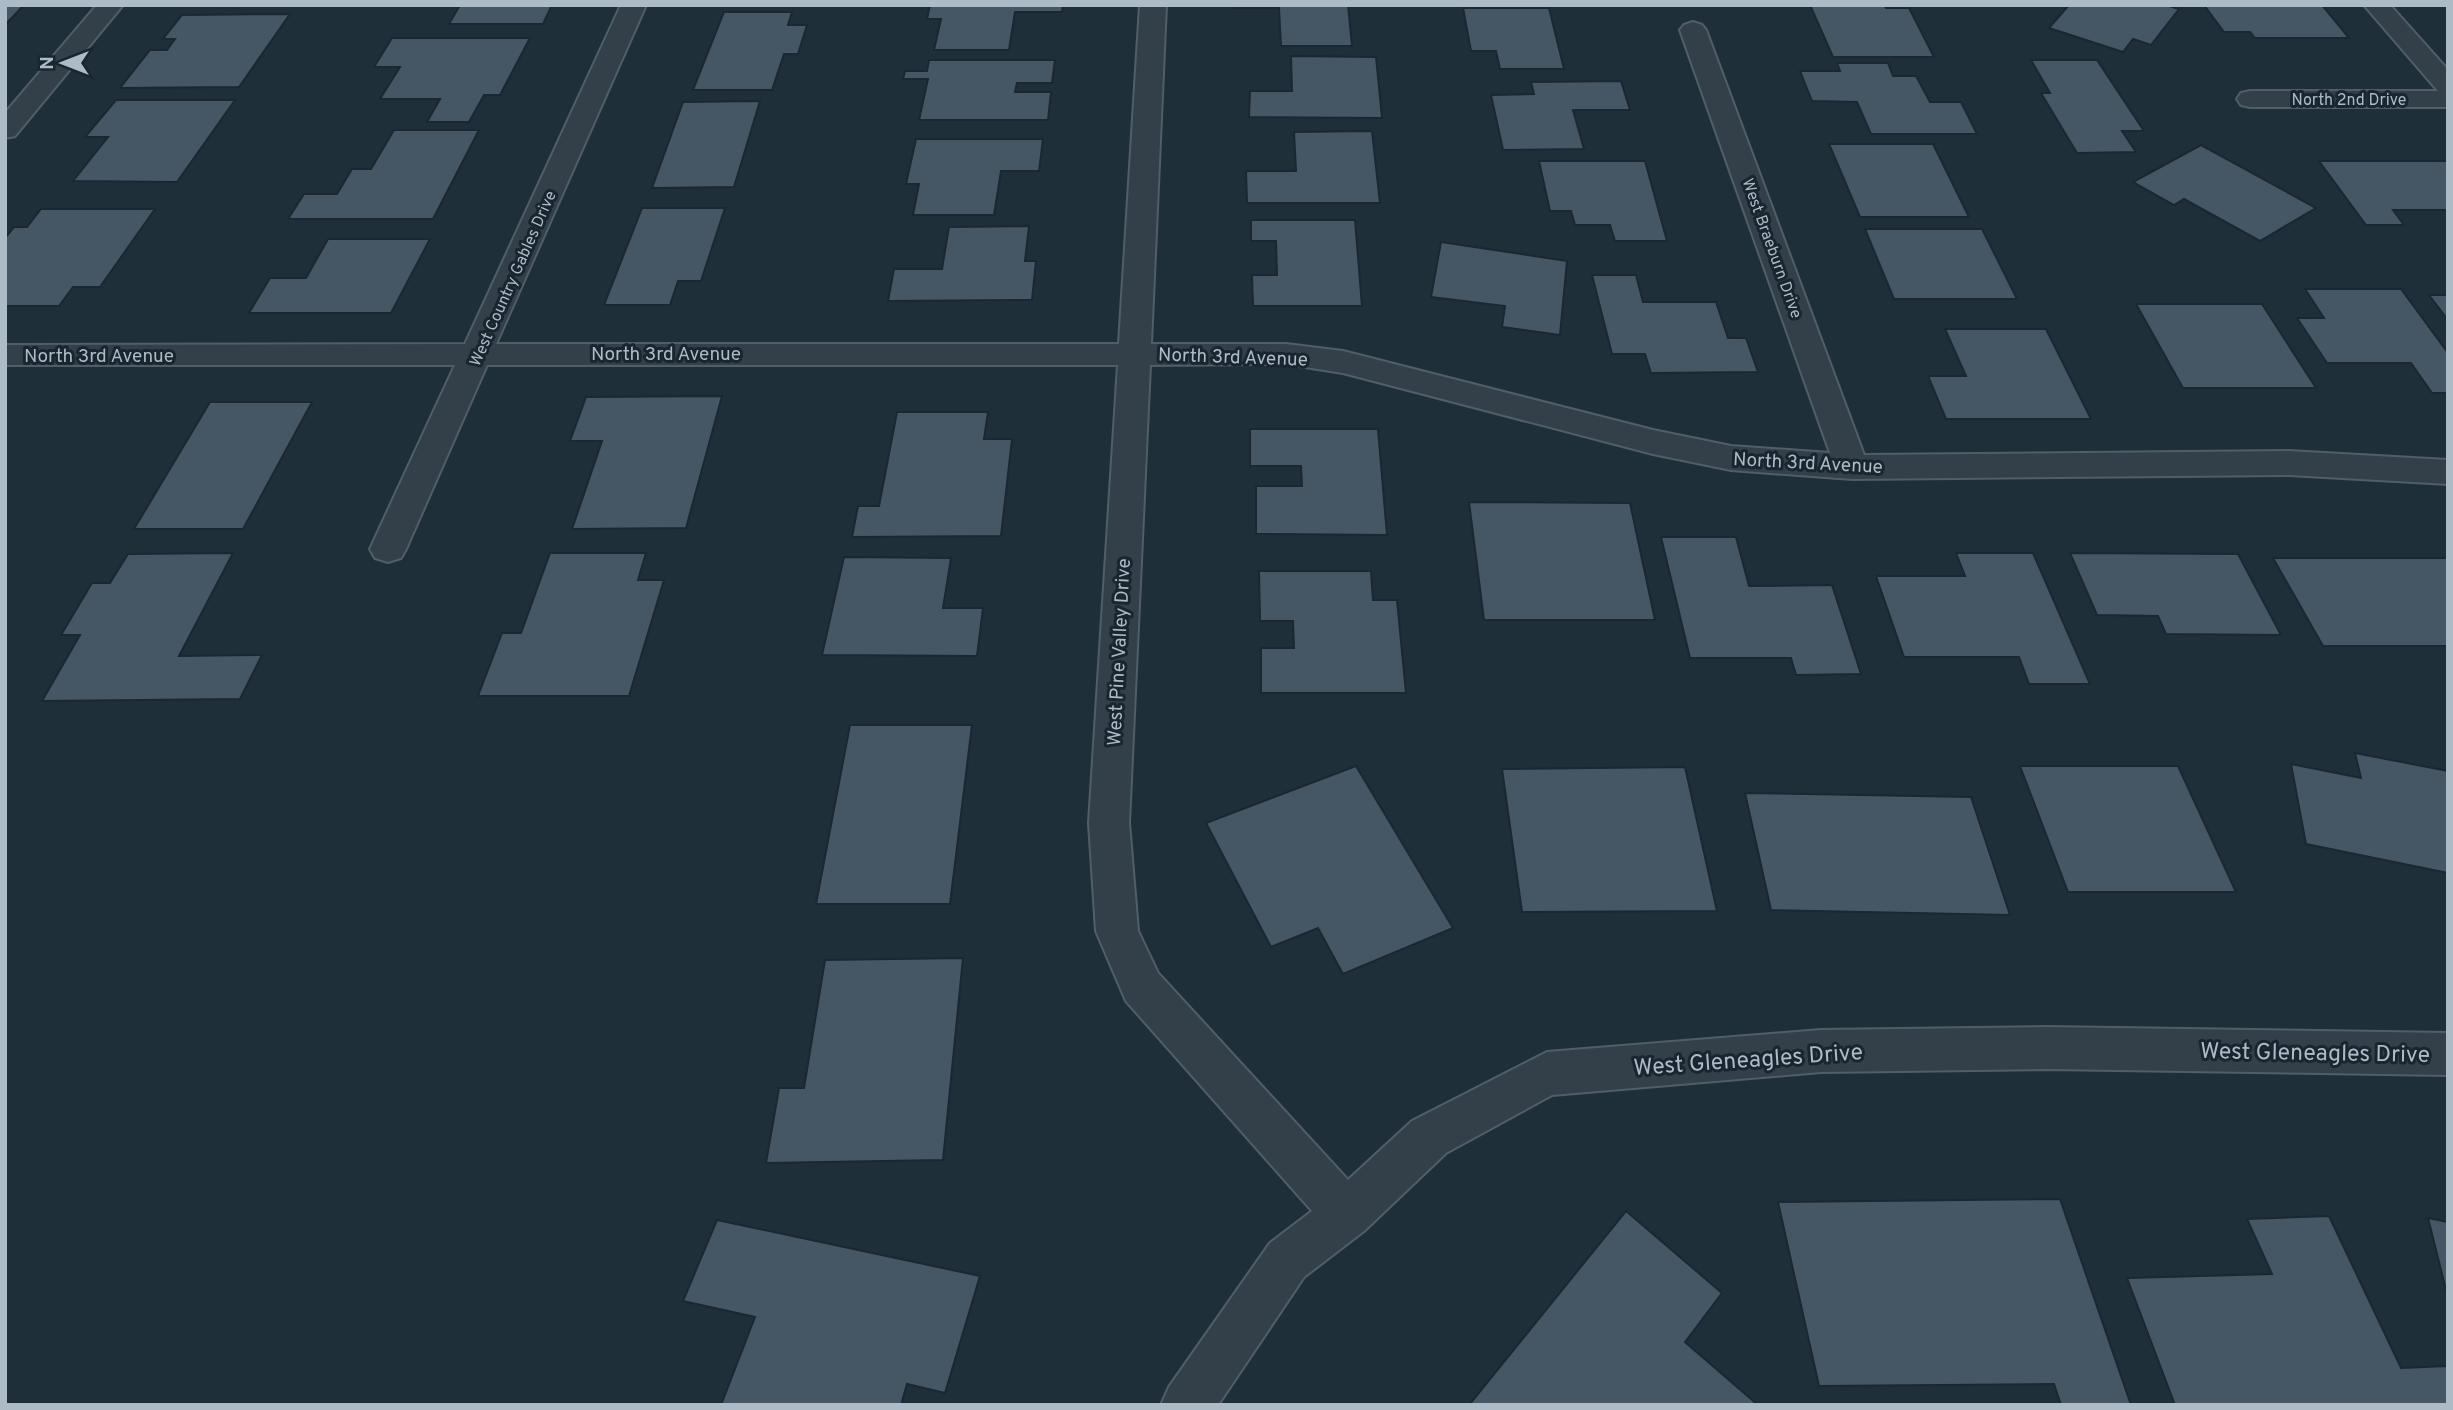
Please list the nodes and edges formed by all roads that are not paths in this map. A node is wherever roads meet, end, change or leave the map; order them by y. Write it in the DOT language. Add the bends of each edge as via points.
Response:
graph roads {
  1 [pos="111,5"];
  2 [pos="634,5"];
  3 [pos="1153,5"];
  4 [pos="2376,5"];
  5 [pos="1693,30"];
  6 [pos="2448,86"];
  7 [pos="2250,99"];
  8 [pos="2448,99"];
  9 [pos="5,130"];
  10 [pos="478,353"];
  11 [pos="1134,353"];
  12 [pos="5,355"];
  13 [pos="1852,467"];
  14 [pos="2448,472"];
  15 [pos="388,549"];
  16 [pos="2448,1054"];
  17 [pos="1347,1214"];
  18 [pos="1187,1405"];
  1 -- 9 [label="street"];
  2 -- 10 [label="street, West Country Gables Drive"];
  3 -- 11 [label="street, West Pine Valley Drive"];
  4 -- 6 [label="street"];
  5 -- 13 [label="street, West Braeburn Drive"];
  7 -- 8 [label="street, North 2nd Drive"];
  10 -- 11 [label="street, North 3rd Avenue"];
  10 -- 12 [label="street, North 3rd Avenue"];
  10 -- 15 [label="street, West Country Gables Drive"];
  11 -- 13 [label="street, North 3rd Avenue" via="1286,354 1343,362 1679,448 1731,458"];
  11 -- 17 [label="street, West Pine Valley Drive" via="1109,823 1117,932 1142,987"];
  13 -- 14 [label="street, North 3rd Avenue" via="2289,463"];
  16 -- 17 [label="street, West Gleneagles Drive" via="2048,1048 1821,1051 1547,1074 1429,1137"];
  17 -- 18 [label="street, West Gleneagles Drive" via="1287,1260"];
}
